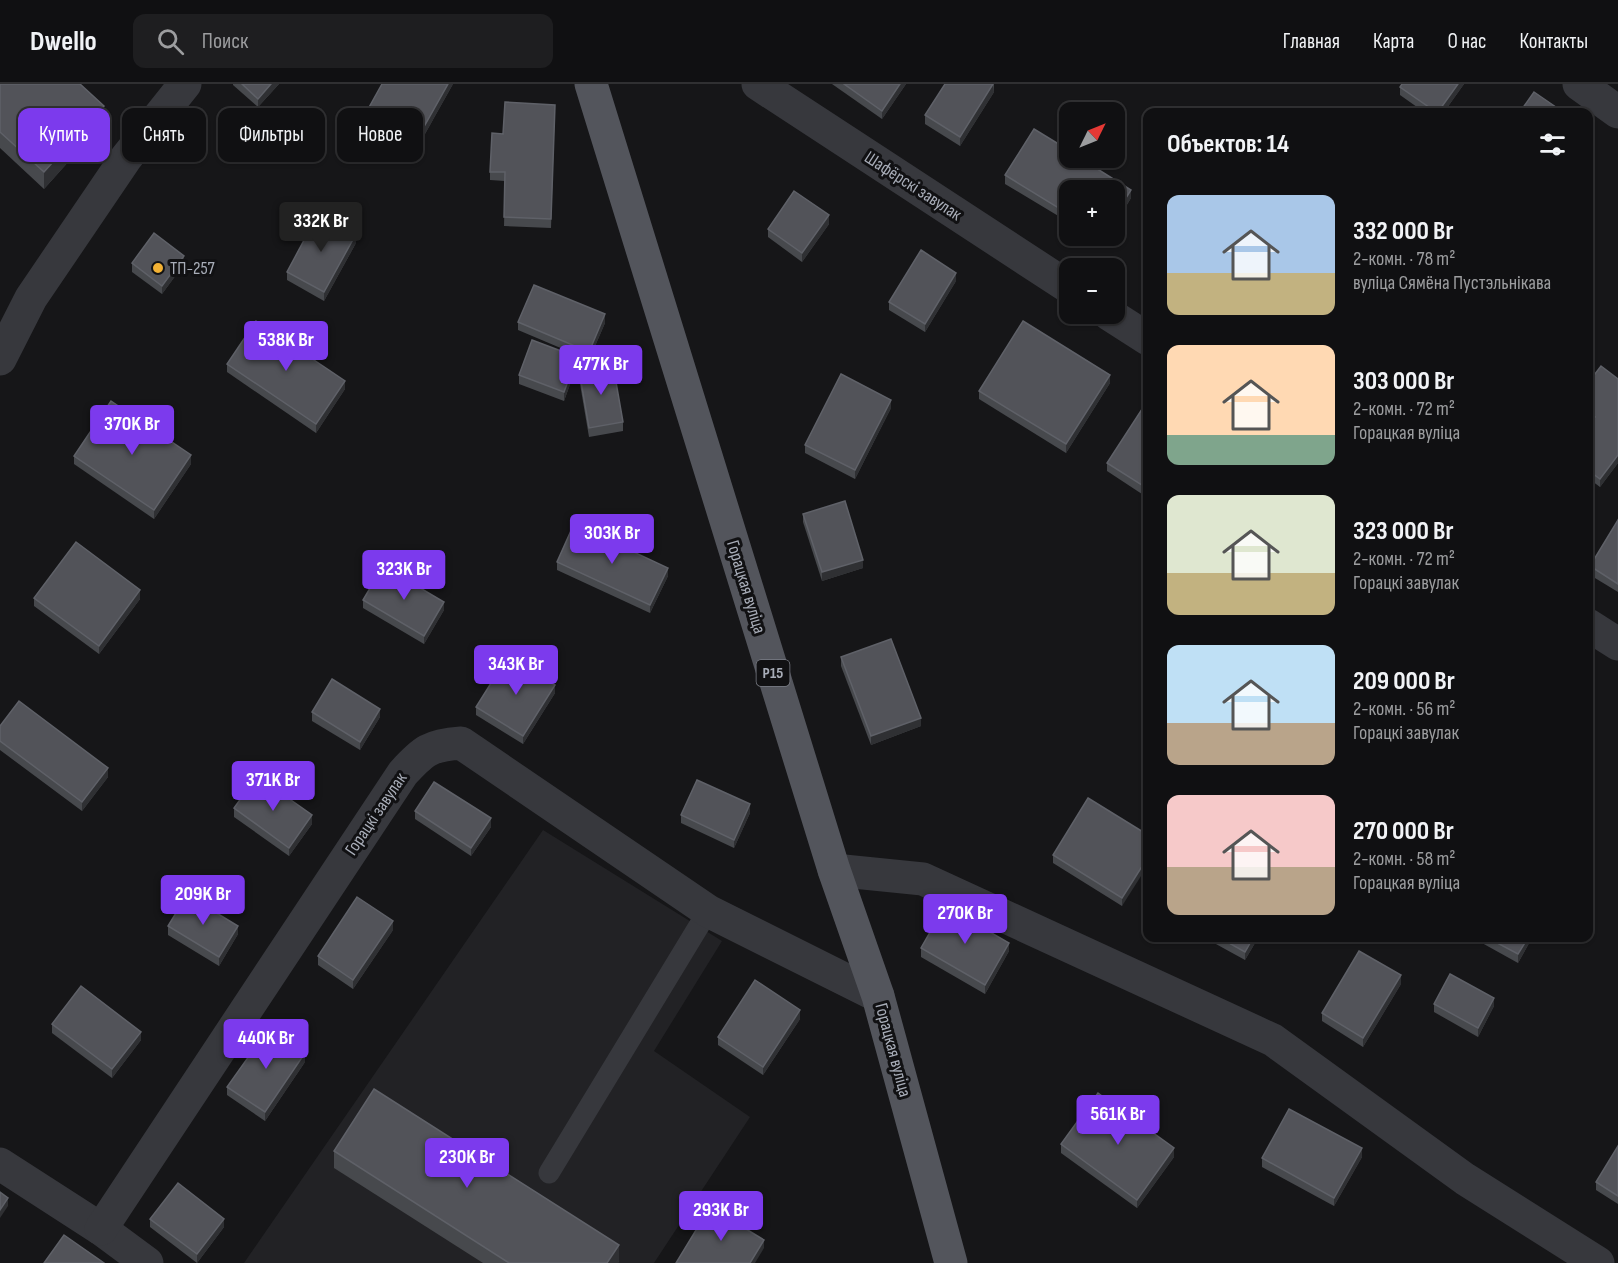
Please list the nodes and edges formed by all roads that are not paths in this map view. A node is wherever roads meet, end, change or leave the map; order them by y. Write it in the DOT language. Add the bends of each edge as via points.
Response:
graph roads {
  1 [pos="185,84"];
  2 [pos="591,84"];
  3 [pos="758,84"];
  4 [pos="1579,84"];
  5 [pos="1618,112"];
  6 [pos="1059,281"];
  7 [pos="1125,324"];
  8 [pos="1143,336"];
  9 [pos="0,359"];
  10 [pos="1593,628"];
  11 [pos="1618,644"];
  12 [pos="834,870"];
  13 [pos="708,911"];
  14 [pos="878,996"];
  15 [pos="0,1164"];
  16 [pos="549,1173"];
  17 [pos="100,1229"];
  18 [pos="147,1263"];
  19 [pos="951,1263"];
  20 [pos="1598,1263"];
  1 -- 9 [label="street" via="126,158 31,298"];
  2 -- 12 [label="main road, Горацкая вуліца / Р15"];
  3 -- 6 [label="street, Шафёрскі завулак"];
  4 -- 5 [label="street"];
  7 -- 8 [label="street"];
  10 -- 11 [label="street"];
  12 -- 14 [label="main road, Горацкая вуліца / Р15"];
  12 -- 20 [label="street" via="923,879 1273,1040 1465,1179"];
  13 -- 14 [label="street, Горацкі завулак"];
  13 -- 16 [label="lane"];
  13 -- 17 [label="street, Горацкі завулак" via="461,743 438,745 418,756 403,773"];
  14 -- 19 [label="main road, Горацкая вуліца / Р15"];
  15 -- 17 [label="street"];
  17 -- 18 [label="street"];
}
